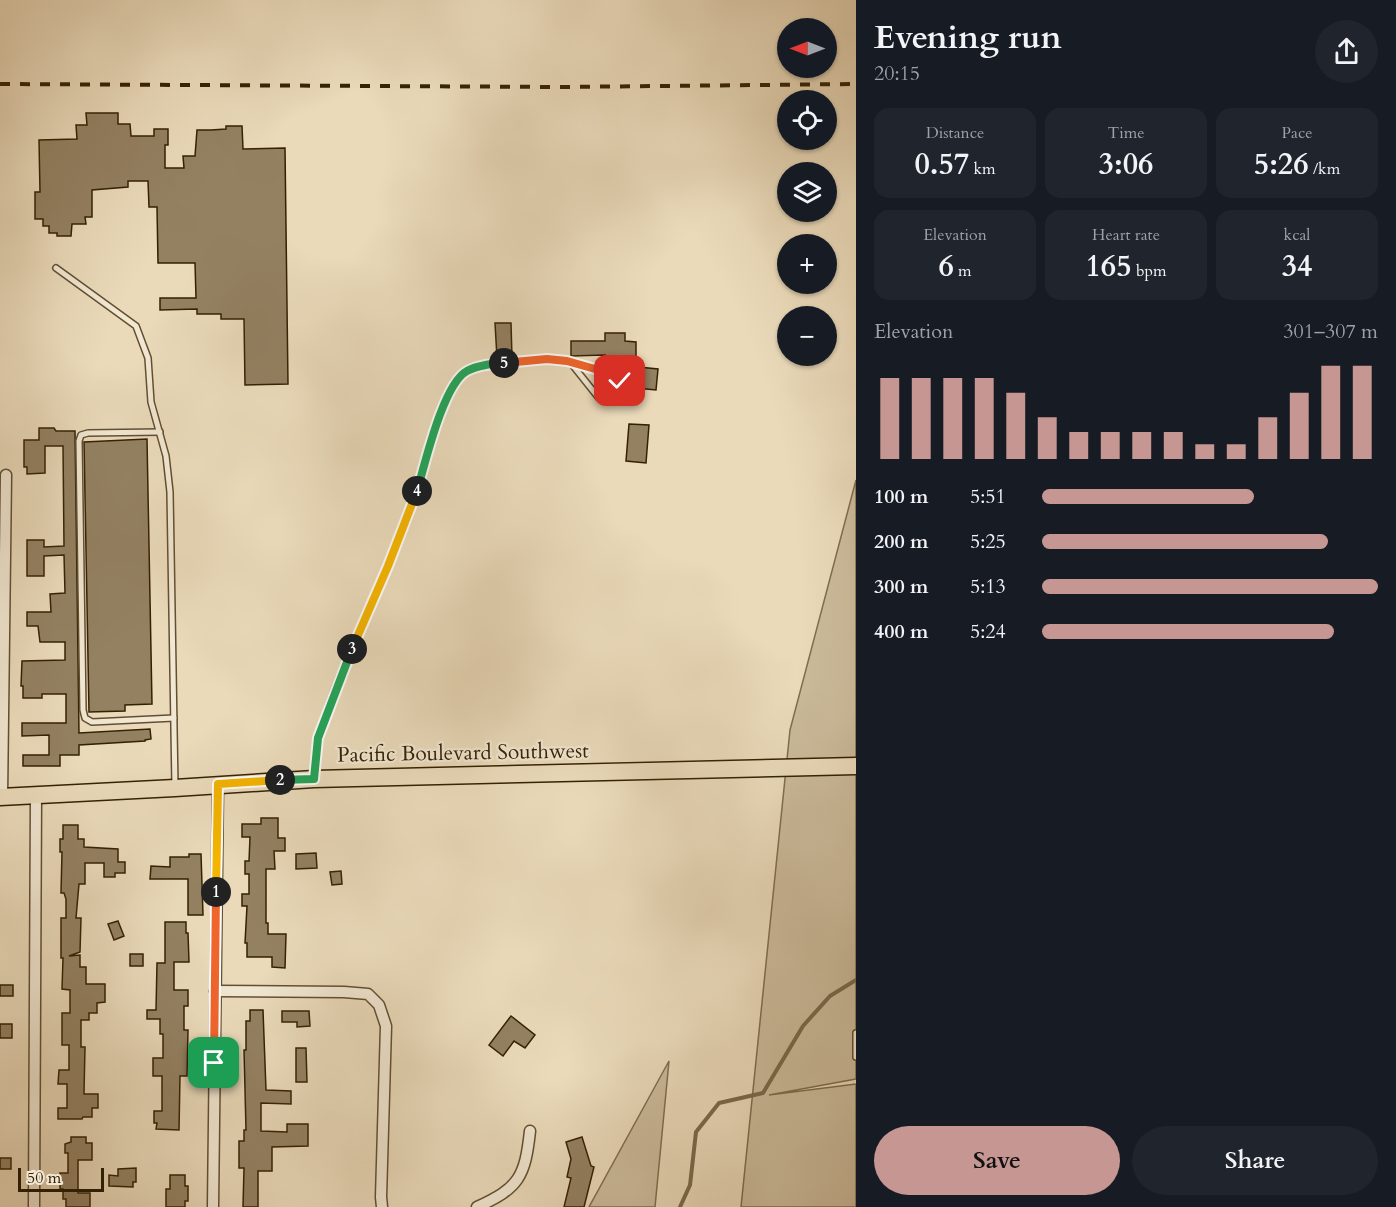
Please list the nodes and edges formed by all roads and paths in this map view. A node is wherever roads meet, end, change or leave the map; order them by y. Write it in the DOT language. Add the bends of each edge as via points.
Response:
graph roads {
  1 [pos="57,267"];
  2 [pos="570,362"];
  3 [pos="160,432"];
  4 [pos="6,475"];
  5 [pos="174,718"];
  6 [pos="856,766"];
  7 [pos="314,779"];
  8 [pos="218,784"];
  9 [pos="175,789"];
  10 [pos="36,795"];
  11 [pos="1,797"];
  12 [pos="215,991"];
  13 [pos="856,1033"];
  14 [pos="856,1057"];
  15 [pos="530,1131"];
  16 [pos="34,1207"];
  17 [pos="213,1207"];
  18 [pos="382,1207"];
  19 [pos="477,1207"];
  1 -- 3 [label="lane" via="136,326 148,358 151,402"];
  2 -- 2 [label="lane" via="616,375 620,381 616,399 609,402 598,397"];
  2 -- 7 [label="lane" via="547,359 491,364 466,372 448,393 410,513 318,738"];
  3 -- 5 [label="lane" via="170,492"];
  3 -- 5 [label="lane" via="88,433 81,435 79,441 83,710 93,722"];
  4 -- 11 [label="street"];
  5 -- 9 [label="lane"];
  6 -- 7 [label="main road, Pacific Boulevard Southwest"];
  7 -- 8 [label="main road, Pacific Boulevard Southwest"];
  8 -- 9 [label="main road, Pacific Boulevard Southwest"];
  8 -- 12 [label="street"];
  9 -- 10 [label="main road, Pacific Boulevard Southwest"];
  10 -- 11 [label="main road, Pacific Boulevard Southwest"];
  10 -- 16 [label="street"];
  12 -- 17 [label="street"];
  12 -- 18 [label="street" via="368,994 379,1005 386,1026"];
  13 -- 14 [label="lane"];
  15 -- 19 [label="street" via="527,1159 514,1185"];
}
